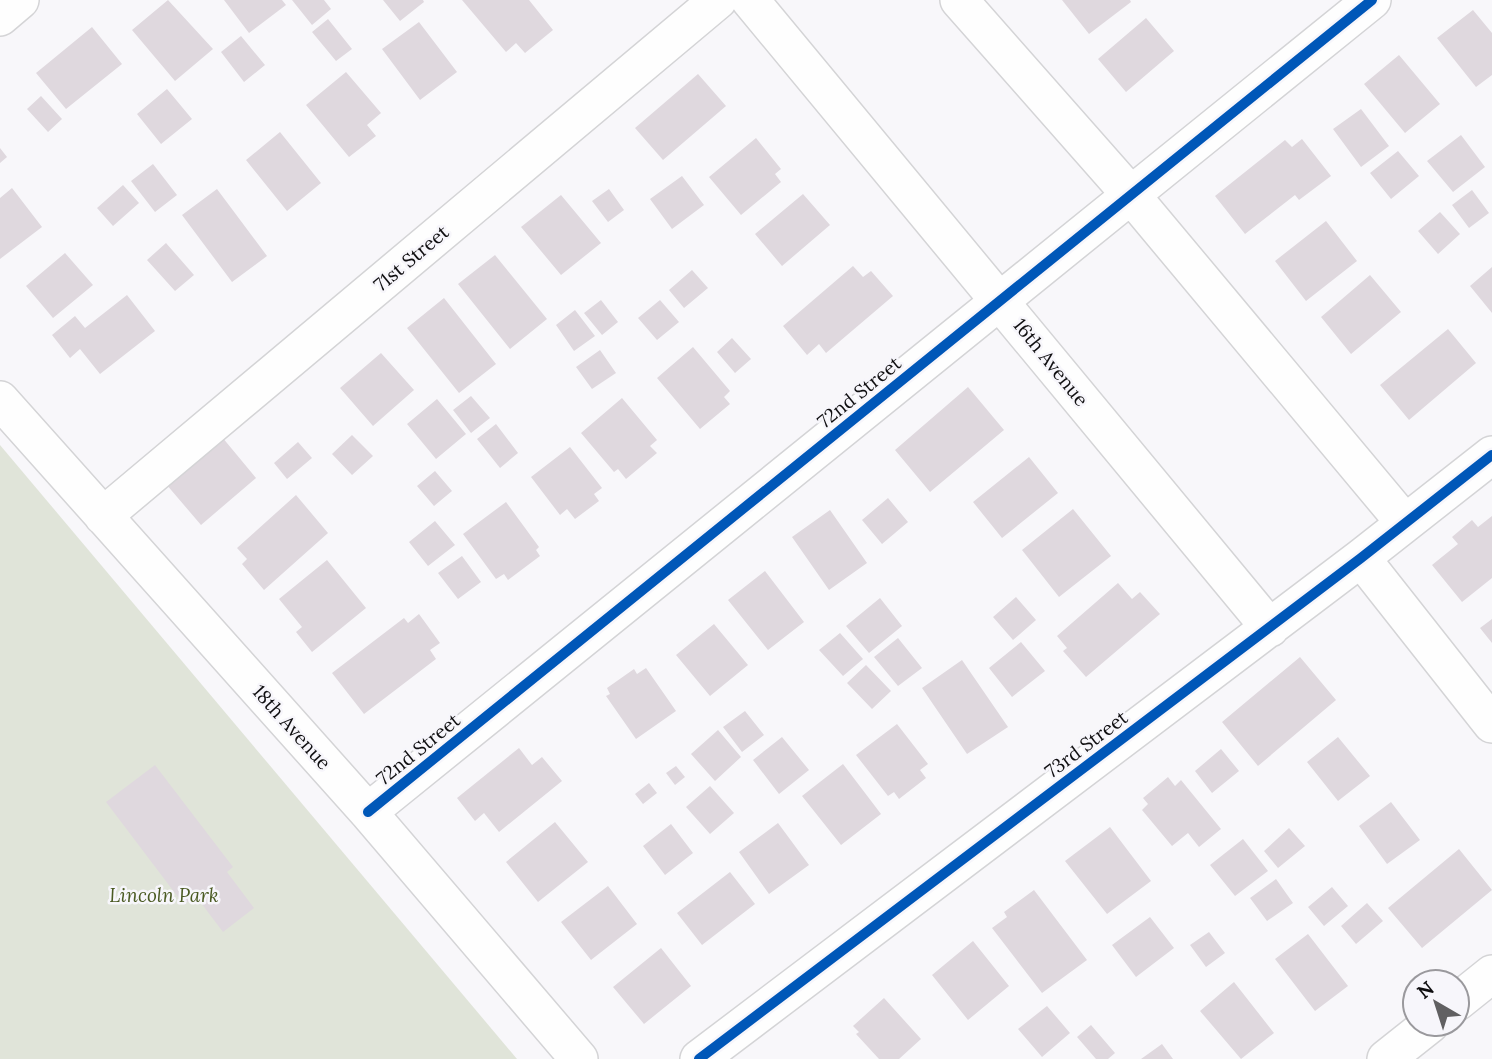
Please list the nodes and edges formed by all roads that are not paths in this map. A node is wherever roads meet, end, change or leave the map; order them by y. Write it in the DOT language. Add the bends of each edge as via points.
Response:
graph roads {
  1 [pos="20,0"];
  2 [pos="718,0"];
  3 [pos="750,0"];
  4 [pos="960,0"];
  5 [pos="1372,0"];
  6 [pos="0,17"];
  7 [pos="1131,195"];
  8 [pos="1001,301"];
  9 [pos="0,400"];
  10 [pos="1492,456"];
  11 [pos="103,516"];
  12 [pos="1405,523"];
  13 [pos="1361,558"];
  14 [pos="1270,628"];
  15 [pos="1492,724"];
  16 [pos="368,812"];
  17 [pos="1492,974"];
  18 [pos="1471,991"];
  19 [pos="1412,1038"];
  20 [pos="579,1059"];
  21 [pos="699,1059"];
  22 [pos="1386,1059"];
  1 -- 6 [label="street"];
  2 -- 11 [label="street, 71st Street"];
  3 -- 8 [label="street, 16th Avenue"];
  4 -- 7 [label="street"];
  5 -- 7 [label="street, 72nd Street"];
  7 -- 8 [label="street, 72nd Street"];
  7 -- 12 [label="street"];
  8 -- 14 [label="street, 16th Avenue"];
  8 -- 16 [label="street, 72nd Street"];
  9 -- 11 [label="street, 18th Avenue"];
  10 -- 12 [label="street, 73rd Street"];
  11 -- 16 [label="street, 18th Avenue"];
  12 -- 13 [label="street, 73rd Street"];
  13 -- 14 [label="street, 73rd Street"];
  13 -- 15 [label="street"];
  14 -- 21 [label="street, 73rd Street"];
  16 -- 20 [label="street, 18th Avenue"];
  17 -- 18 [label="street"];
  19 -- 22 [label="street"];
}
